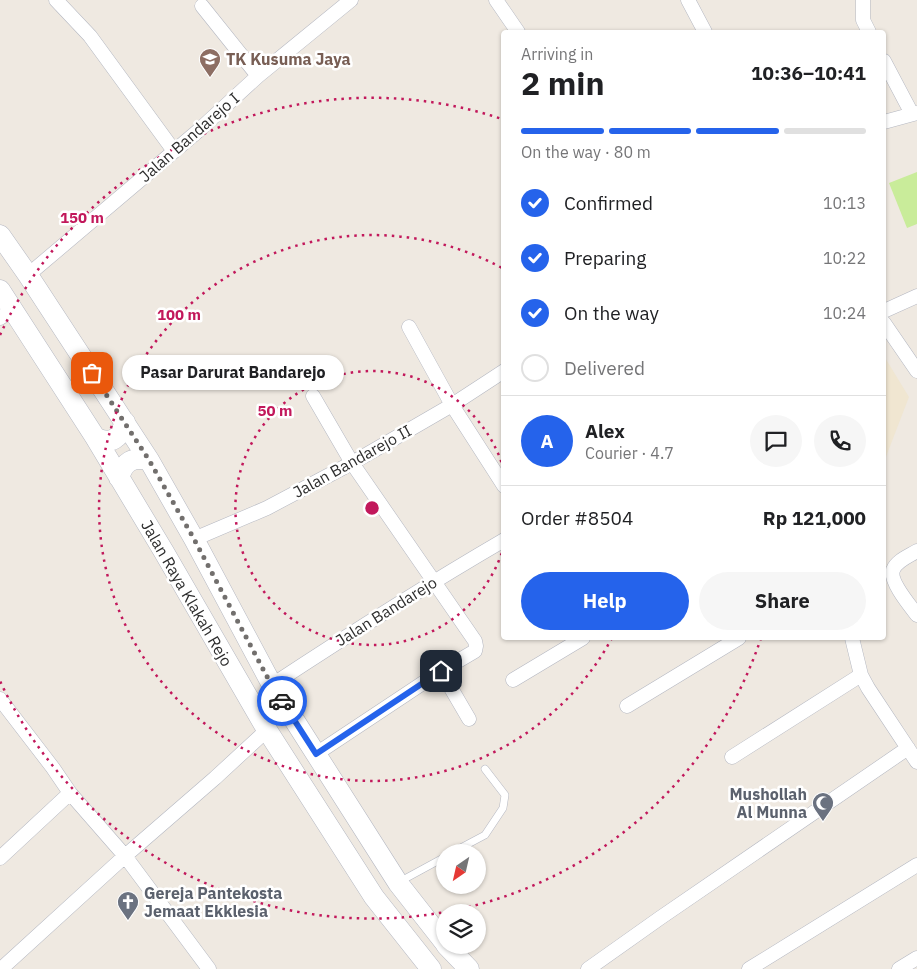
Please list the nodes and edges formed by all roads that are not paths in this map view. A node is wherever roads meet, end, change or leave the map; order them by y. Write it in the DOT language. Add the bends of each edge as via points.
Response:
graph roads {
  1 [pos="56,0"];
  2 [pos="351,0"];
  3 [pos="496,0"];
  4 [pos="688,0"];
  5 [pos="863,0"];
  6 [pos="202,6"];
  7 [pos="517,30"];
  8 [pos="704,30"];
  9 [pos="868,30"];
  10 [pos="886,64"];
  11 [pos="258,76"];
  12 [pos="915,114"];
  13 [pos="886,121"];
  14 [pos="174,151"];
  15 [pos="0,235"];
  16 [pos="28,275"];
  17 [pos="0,290"];
  18 [pos="917,296"];
  19 [pos="886,309"];
  20 [pos="6,314"];
  21 [pos="886,326"];
  22 [pos="409,327"];
  23 [pos="917,371"];
  24 [pos="501,373"];
  25 [pos="313,396"];
  26 [pos="452,405"];
  27 [pos="124,422"];
  28 [pos="95,437"];
  29 [pos="149,460"];
  30 [pos="352,462"];
  31 [pos="119,478"];
  32 [pos="501,481"];
  33 [pos="194,539"];
  34 [pos="501,542"];
  35 [pos="917,550"];
  36 [pos="434,581"];
  37 [pos="917,615"];
  38 [pos="581,640"];
  39 [pos="736,640"];
  40 [pos="853,640"];
  41 [pos="441,671"];
  42 [pos="862,675"];
  43 [pos="513,680"];
  44 [pos="272,686"];
  45 [pos="0,699"];
  46 [pos="627,706"];
  47 [pos="469,719"];
  48 [pos="266,730"];
  49 [pos="908,748"];
  50 [pos="316,754"];
  51 [pos="732,757"];
  52 [pos="917,762"];
  53 [pos="486,769"];
  54 [pos="70,793"];
  55 [pos="468,844"];
  56 [pos="125,856"];
  57 [pos="0,858"];
  58 [pos="436,862"];
  59 [pos="917,864"];
  60 [pos="398,883"];
  61 [pos="436,931"];
  62 [pos="456,954"];
  63 [pos="917,958"];
  64 [pos="424,967"];
  65 [pos="1,969"];
  66 [pos="209,969"];
  67 [pos="470,969"];
  68 [pos="588,969"];
  69 [pos="749,969"];
  70 [pos="899,969"];
  1 -- 14 [label="street" via="90,36"];
  2 -- 11 [label="street, Jalan Bandarejo I"];
  3 -- 7 [label="street"];
  4 -- 8 [label="street"];
  5 -- 9 [label="street" via="863,20"];
  6 -- 11 [label="street"];
  10 -- 12 [label="street"];
  11 -- 14 [label="street, Jalan Bandarejo I"];
  12 -- 13 [label="street"];
  14 -- 16 [label="street, Jalan Bandarejo I"];
  15 -- 16 [label="main road, Jalan Raya Klakah Rejo"];
  16 -- 27 [label="main road, Jalan Raya Klakah Rejo"];
  17 -- 20 [label="main road, Jalan Raya Klakah Rejo"];
  18 -- 19 [label="street"];
  20 -- 28 [label="main road, Jalan Raya Klakah Rejo"];
  21 -- 23 [label="street"];
  22 -- 26 [label="street"];
  24 -- 26 [label="street, Jalan Bandarejo II"];
  25 -- 30 [label="street"];
  26 -- 30 [label="street, Jalan Bandarejo II"];
  26 -- 32 [label="street"];
  27 -- 28 [label="main road" via="117,438 102,441"];
  27 -- 29 [label="main road, Jalan Raya Klakah Rejo"];
  28 -- 31 [label="main road, Jalan Raya Klakah Rejo"];
  29 -- 31 [label="main road" via="129,461"];
  29 -- 33 [label="main road, Jalan Raya Klakah Rejo"];
  30 -- 33 [label="street, Jalan Bandarejo II" via="266,508"];
  30 -- 36 [label="street"];
  31 -- 48 [label="main road, Jalan Raya Klakah Rejo"];
  33 -- 44 [label="main road, Jalan Raya Klakah Rejo"];
  34 -- 36 [label="street, Jalan Bandarejo"];
  35 -- 37 [label="street" via="898,562 893,570 897,587"];
  36 -- 41 [label="street" via="476,646 475,651"];
  36 -- 44 [label="street, Jalan Bandarejo"];
  38 -- 43 [label="street"];
  39 -- 46 [label="street"];
  40 -- 42 [label="street"];
  41 -- 47 [label="street"];
  41 -- 50 [label="street"];
  42 -- 49 [label="street"];
  42 -- 51 [label="street"];
  44 -- 50 [label="main road, Jalan Raya Klakah Rejo"];
  45 -- 54 [label="street"];
  48 -- 56 [label="street"];
  48 -- 64 [label="main road, Jalan Raya Klakah Rejo" via="374,897"];
  49 -- 52 [label="street"];
  49 -- 68 [label="street"];
  50 -- 60 [label="main road, Jalan Raya Klakah Rejo"];
  53 -- 55 [label="lane" via="505,795 504,808 485,835"];
  54 -- 56 [label="street"];
  54 -- 57 [label="street"];
  56 -- 65 [label="street"];
  56 -- 66 [label="street"];
  58 -- 60 [label="lane"];
  59 -- 69 [label="street"];
  60 -- 61 [label="main road, Jalan Raya Klakah Rejo"];
  62 -- 67 [label="main road, Jalan Raya Klakah Rejo"];
  63 -- 70 [label="street"];
}
